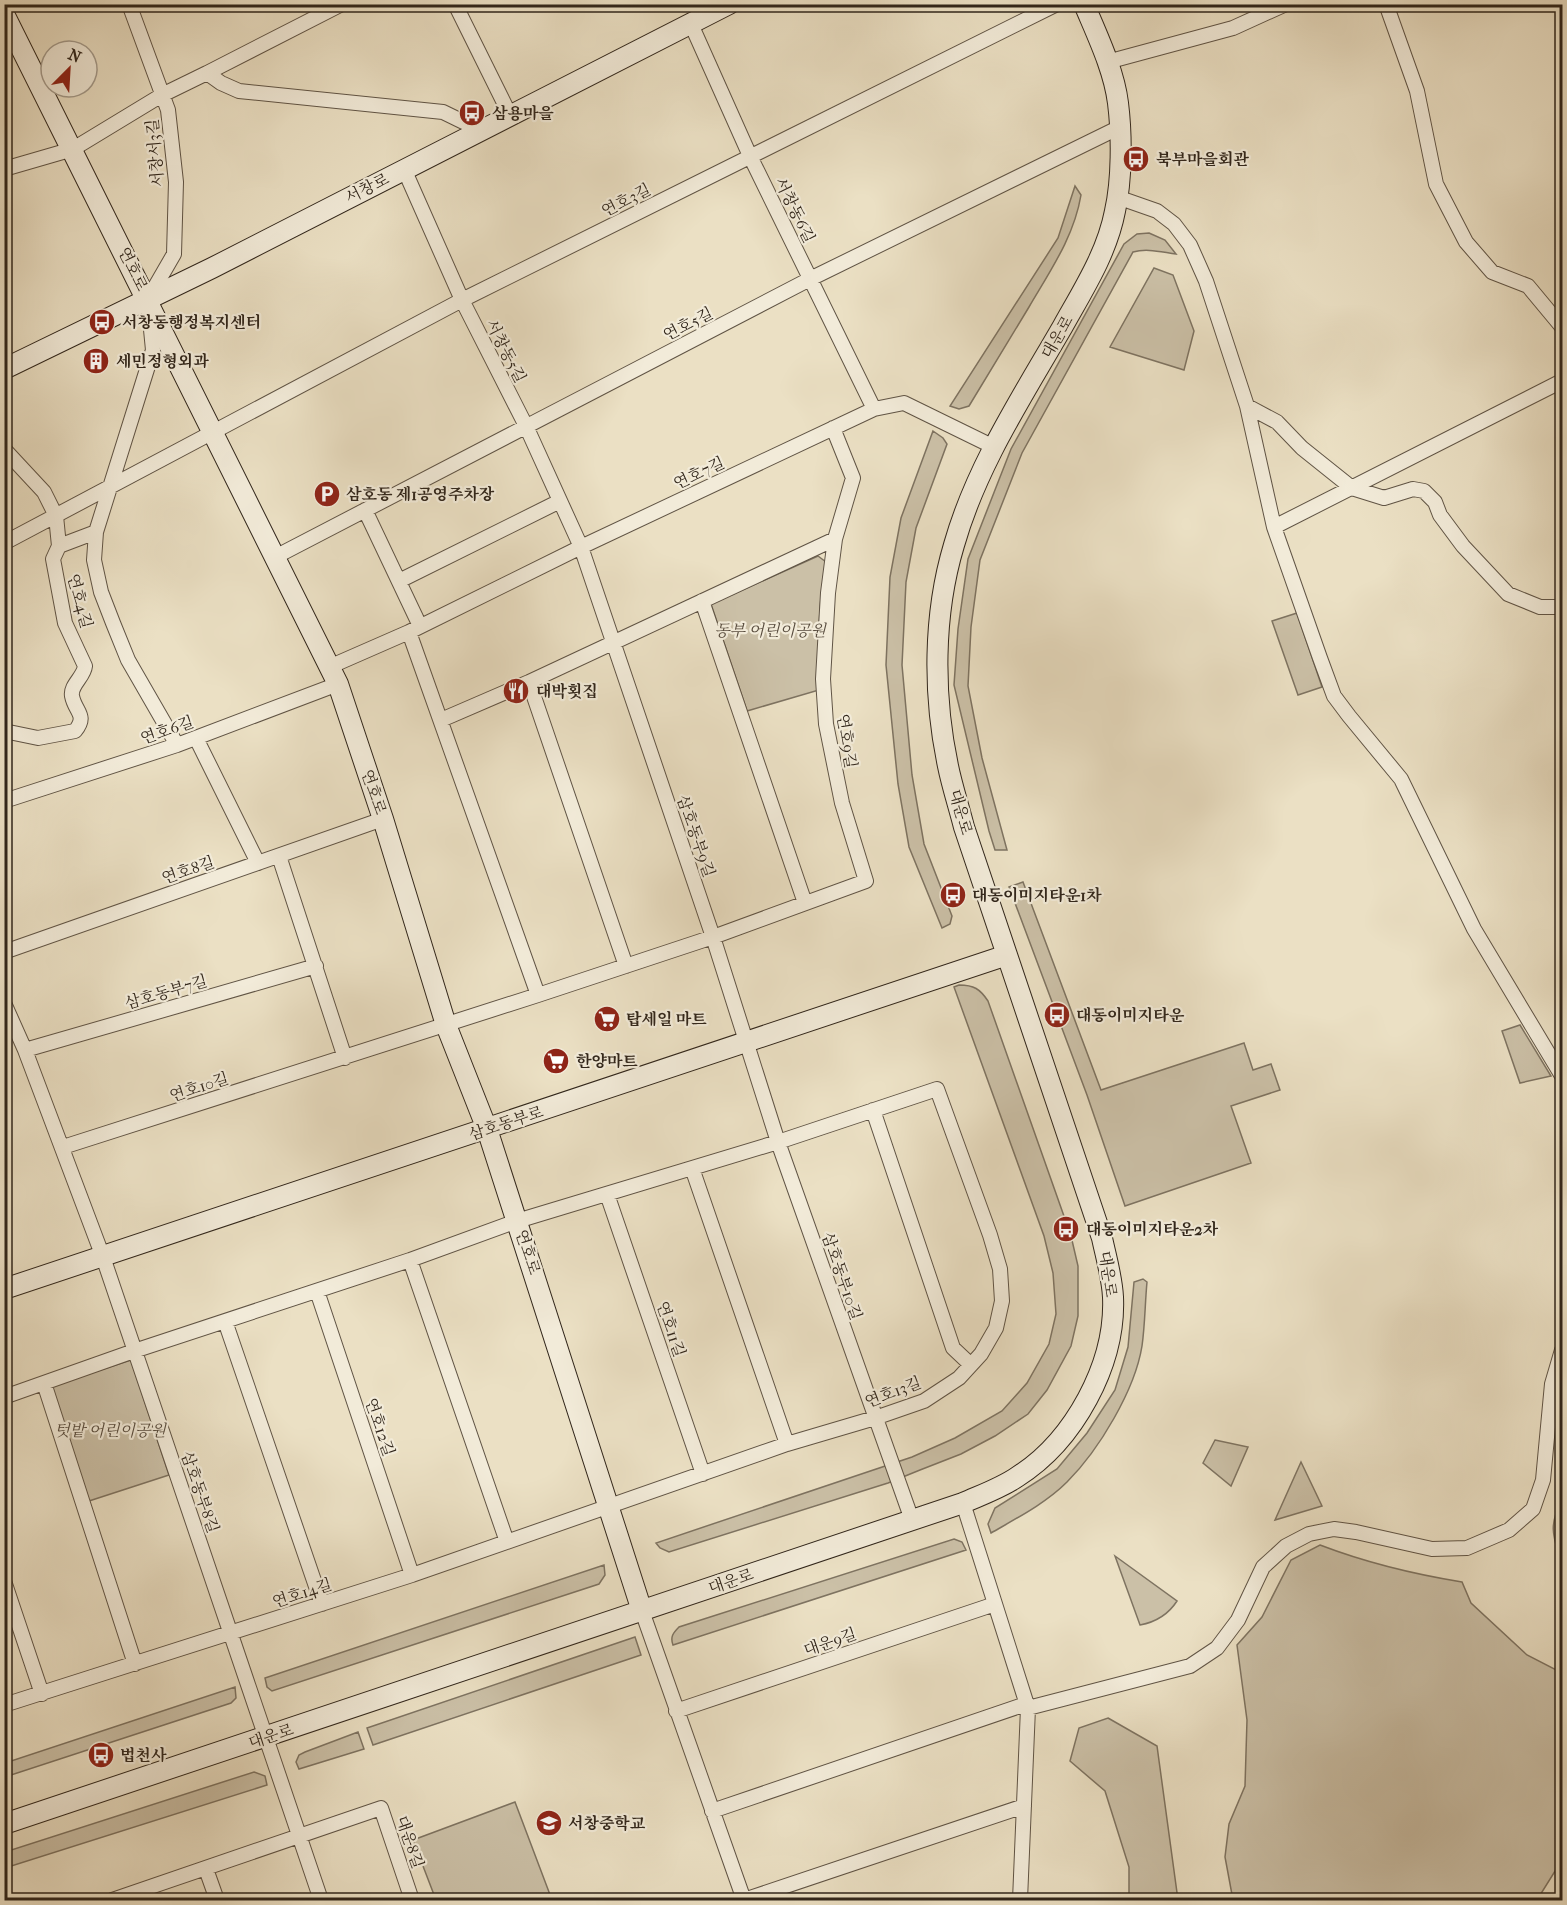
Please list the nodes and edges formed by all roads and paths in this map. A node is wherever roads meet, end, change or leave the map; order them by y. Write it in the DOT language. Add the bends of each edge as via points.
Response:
graph roads {
  1 [pos="129,4"];
  2 [pos="342,4"];
  3 [pos="455,4"];
  4 [pos="729,4"];
  5 [pos="1057,4"];
  6 [pos="1084,4"];
  7 [pos="1286,4"];
  8 [pos="1386,4"];
  9 [pos="4,14"];
  10 [pos="691,24"];
  11 [pos="1107,63"];
  12 [pos="207,72"];
  13 [pos="162,95"];
  14 [pos="510,115"];
  15 [pos="1120,127"];
  16 [pos="480,130"];
  17 [pos="73,149"];
  18 [pos="750,156"];
  19 [pos="4,169"];
  20 [pos="404,169"];
  21 [pos="1117,197"];
  22 [pos="810,279"];
  23 [pos="148,299"];
  24 [pos="462,300"];
  25 [pos="1563,327"];
  26 [pos="4,369"];
  27 [pos="1563,381"];
  28 [pos="1247,406"];
  29 [pos="874,409"];
  30 [pos="526,426"];
  31 [pos="833,428"];
  32 [pos="214,432"];
  33 [pos="994,447"];
  34 [pos="4,449"];
  35 [pos="110,487"];
  36 [pos="1352,488"];
  37 [pos="560,501"];
  38 [pos="365,510"];
  39 [pos="56,516"];
  40 [pos="1274,527"];
  41 [pos="96,532"];
  42 [pos="835,539"];
  43 [pos="4,543"];
  44 [pos="59,546"];
  45 [pos="581,547"];
  46 [pos="275,557"];
  47 [pos="399,581"];
  48 [pos="702,602"];
  49 [pos="1563,607"];
  50 [pos="415,629"];
  51 [pos="613,641"];
  52 [pos="333,675"];
  53 [pos="529,682"];
  54 [pos="441,720"];
  55 [pos="4,731"];
  56 [pos="196,738"];
  57 [pos="177,745"];
  58 [pos="4,801"];
  59 [pos="383,819"];
  60 [pos="279,856"];
  61 [pos="258,863"];
  62 [pos="805,903"];
  63 [pos="713,937"];
  64 [pos="4,952"];
  65 [pos="1007,955"];
  66 [pos="316,966"];
  67 [pos="626,966"];
  68 [pos="538,995"];
  69 [pos="4,1003"];
  70 [pos="446,1026"];
  71 [pos="747,1042"];
  72 [pos="25,1050"];
  73 [pos="345,1058"];
  74 [pos="1563,1076"];
  75 [pos="873,1110"];
  76 [pos="487,1129"];
  77 [pos="778,1142"];
  78 [pos="63,1147"];
  79 [pos="692,1168"];
  80 [pos="607,1194"];
  81 [pos="517,1221"];
  82 [pos="104,1257"];
  83 [pos="410,1260"];
  84 [pos="4,1289"];
  85 [pos="317,1291"];
  86 [pos="225,1321"];
  87 [pos="1563,1350"];
  88 [pos="134,1351"];
  89 [pos="971,1365"];
  90 [pos="44,1383"];
  91 [pos="4,1397"];
  92 [pos="875,1418"];
  93 [pos="787,1444"];
  94 [pos="703,1474"];
  95 [pos="963,1503"];
  96 [pos="608,1508"];
  97 [pos="912,1520"];
  98 [pos="507,1542"];
  99 [pos="412,1575"];
  100 [pos="4,1581"];
  101 [pos="322,1604"];
  102 [pos="995,1604"];
  103 [pos="642,1611"];
  104 [pos="231,1633"];
  105 [pos="135,1664"];
  106 [pos="42,1694"];
  107 [pos="4,1706"];
  108 [pos="1027,1706"];
  109 [pos="676,1711"];
  110 [pos="266,1737"];
  111 [pos="1024,1806"];
  112 [pos="712,1811"];
  113 [pos="4,1824"];
  114 [pos="299,1837"];
  115 [pos="206,1869"];
  116 [pos="120,1899"];
  117 [pos="217,1900"];
  118 [pos="321,1900"];
  119 [pos="412,1900"];
  120 [pos="744,1900"];
  121 [pos="1020,1900"];
  1 -- 13 [label="street, 서창서3길"];
  2 -- 12 [label="street"];
  3 -- 14 [label="street"];
  4 -- 10 [label="street, 서창로"];
  5 -- 18 [label="street, 연호3길"];
  6 -- 11 [label="street, 대운로"];
  7 -- 11 [label="street" via="1233,28"];
  8 -- 25 [label="street" via="1418,91 1436,184 1466,242 1492,272 1528,286"];
  9 -- 17 [label="street, 연호로"];
  10 -- 14 [label="street, 서창로"];
  10 -- 18 [label="street, 서창동6길"];
  11 -- 15 [label="street, 대운로" via="1118,100"];
  12 -- 13 [label="street"];
  12 -- 16 [label="street" via="239,91 443,112"];
  13 -- 17 [label="street"];
  13 -- 23 [label="street, 서창서3길" via="168,110 176,182 174,254"];
  14 -- 16 [label="street, 서창로"];
  15 -- 21 [label="street, 대운로"];
  15 -- 22 [label="street, 연호5길"];
  16 -- 20 [label="street, 서창로"];
  17 -- 19 [label="street"];
  17 -- 23 [label="street, 연호로"];
  18 -- 22 [label="street, 서창동6길"];
  18 -- 24 [label="street, 연호3길"];
  20 -- 23 [label="street, 서창로"];
  20 -- 24 [label="street, 서창동5길"];
  21 -- 28 [label="street" via="1157,212 1174,224 1190,244"];
  21 -- 33 [label="street, 대운로" via="1103,252"];
  22 -- 29 [label="street, 서창동6길"];
  22 -- 30 [label="street, 연호5길"];
  23 -- 26 [label="street, 서창로"];
  23 -- 32 [label="street, 연호로"];
  23 -- 35 [label="street, 연호4길" via="153,350"];
  24 -- 30 [label="street, 서창동5길"];
  24 -- 32 [label="street, 연호3길"];
  27 -- 36 [label="street"];
  28 -- 36 [label="street" via="1277,422 1302,448"];
  28 -- 40 [label="street"];
  29 -- 31 [label="street, 연호7길"];
  29 -- 33 [label="street, 연호7길" via="904,403"];
  30 -- 37 [label="street, 서창동5길"];
  30 -- 38 [label="street, 연호5길"];
  31 -- 42 [label="street, 연호9길" via="853,478"];
  31 -- 45 [label="street, 연호7길"];
  32 -- 35 [label="street"];
  32 -- 46 [label="street, 연호로"];
  33 -- 65 [label="street, 대운로" via="966,507 944,580 938,676 948,766"];
  34 -- 39 [label="street" via="44,492"];
  35 -- 39 [label="street"];
  35 -- 41 [label="street, 연호4길"];
  36 -- 40 [label="street"];
  36 -- 49 [label="street" via="1384,498 1413,489 1424,491 1462,546 1508,594 1540,607"];
  37 -- 45 [label="street, 서창동5길"];
  37 -- 47 [label="street"];
  38 -- 46 [label="street, 연호5길"];
  38 -- 47 [label="street"];
  39 -- 43 [label="street"];
  39 -- 44 [label="street"];
  40 -- 74 [label="street" via="1334,696 1401,779 1474,929"];
  41 -- 44 [label="street"];
  41 -- 57 [label="street, 연호4길" via="94,560 101,592 128,660"];
  42 -- 48 [label="street"];
  42 -- 62 [label="street, 연호9길" via="825,628 826,724 842,803 866,881"];
  44 -- 55 [label="street, 연호4길" via="52,559 65,623 85,666 72,696 81,716 80,724 75,731 38,738"];
  45 -- 50 [label="street, 연호7길"];
  45 -- 51 [label="street, 삼호동부9길"];
  46 -- 52 [label="street, 연호로"];
  47 -- 50 [label="street"];
  48 -- 51 [label="street"];
  48 -- 62 [label="street"];
  50 -- 52 [label="street, 연호7길"];
  50 -- 54 [label="street"];
  51 -- 53 [label="street"];
  51 -- 63 [label="street, 삼호동부9길"];
  52 -- 56 [label="street, 연호6길"];
  52 -- 59 [label="street, 연호로"];
  53 -- 54 [label="street"];
  53 -- 67 [label="street"];
  54 -- 68 [label="street"];
  56 -- 57 [label="street, 연호6길"];
  56 -- 61 [label="street"];
  57 -- 58 [label="street, 연호6길"];
  59 -- 60 [label="street, 연호8길"];
  59 -- 70 [label="street, 연호로"];
  60 -- 61 [label="street, 연호8길"];
  60 -- 66 [label="street"];
  61 -- 64 [label="street, 연호8길"];
  62 -- 63 [label="street, 연호9길"];
  63 -- 67 [label="street, 연호9길"];
  63 -- 71 [label="street, 삼호동부9길"];
  65 -- 71 [label="street, 삼호동부로"];
  65 -- 95 [label="street, 대운로" via="1102,1238 1113,1298 1110,1336 1083,1407 1062,1438 1017,1478"];
  66 -- 72 [label="street, 삼호동부7길"];
  66 -- 73 [label="street"];
  67 -- 68 [label="street, 연호9길"];
  68 -- 70 [label="street, 연호9길"];
  69 -- 72 [label="street"];
  70 -- 73 [label="street, 연호10길"];
  70 -- 76 [label="street, 연호로"];
  71 -- 76 [label="street, 삼호동부로"];
  71 -- 77 [label="street, 삼호동부10길"];
  72 -- 78 [label="street"];
  73 -- 78 [label="street, 연호10길"];
  75 -- 77 [label="street"];
  75 -- 89 [label="street" via="953,1348"];
  75 -- 89 [label="street, 연호13길" via="937,1089 1000,1269 1002,1301 996,1328"];
  76 -- 81 [label="street, 연호로"];
  76 -- 82 [label="street, 삼호동부로"];
  77 -- 79 [label="street"];
  77 -- 92 [label="street, 삼호동부10길"];
  78 -- 82 [label="street"];
  79 -- 80 [label="street"];
  79 -- 93 [label="street"];
  80 -- 81 [label="street"];
  80 -- 94 [label="street, 연호11길"];
  81 -- 83 [label="street"];
  81 -- 96 [label="street, 연호로"];
  82 -- 84 [label="street, 삼호동부로"];
  82 -- 88 [label="street, 삼호동부8길"];
  83 -- 85 [label="street"];
  83 -- 98 [label="street"];
  85 -- 86 [label="street"];
  85 -- 99 [label="street, 연호12길"];
  86 -- 88 [label="street"];
  86 -- 101 [label="street"];
  87 -- 108 [label="street" via="1552,1384 1544,1480 1533,1509 1509,1530 1467,1548 1432,1549 1334,1529 1309,1534 1286,1546 1263,1567 1238,1620 1217,1648 1190,1666"];
  88 -- 90 [label="street"];
  88 -- 104 [label="street, 삼호동부8길"];
  89 -- 92 [label="street, 연호13길" via="959,1378 924,1401"];
  90 -- 91 [label="street"];
  90 -- 105 [label="street"];
  92 -- 93 [label="street, 연호13길"];
  92 -- 97 [label="street, 삼호동부10길"];
  93 -- 94 [label="street, 연호13길"];
  94 -- 96 [label="street, 연호13길"];
  95 -- 97 [label="street, 대운로"];
  95 -- 102 [label="street"];
  96 -- 98 [label="street, 연호14길"];
  96 -- 103 [label="street, 연호로"];
  97 -- 103 [label="street, 대운로"];
  98 -- 99 [label="street, 연호14길"];
  99 -- 101 [label="street, 연호14길"];
  100 -- 106 [label="street"];
  101 -- 104 [label="street, 연호14길"];
  102 -- 108 [label="street"];
  102 -- 109 [label="street, 대운9길"];
  103 -- 109 [label="street"];
  103 -- 110 [label="street, 대운로"];
  104 -- 105 [label="street, 연호14길"];
  104 -- 110 [label="street, 삼호동부8길"];
  105 -- 106 [label="street, 연호14길"];
  106 -- 107 [label="street, 연호14길"];
  108 -- 111 [label="street"];
  108 -- 112 [label="street"];
  109 -- 112 [label="street"];
  110 -- 113 [label="street, 대운로"];
  110 -- 114 [label="street"];
  111 -- 120 [label="street"];
  111 -- 121 [label="street"];
  112 -- 120 [label="street"];
  114 -- 115 [label="street, 대운8길"];
  114 -- 118 [label="street"];
  114 -- 119 [label="street, 대운8길" via="381,1808"];
  115 -- 116 [label="street, 대운8길"];
  115 -- 117 [label="street"];
}
